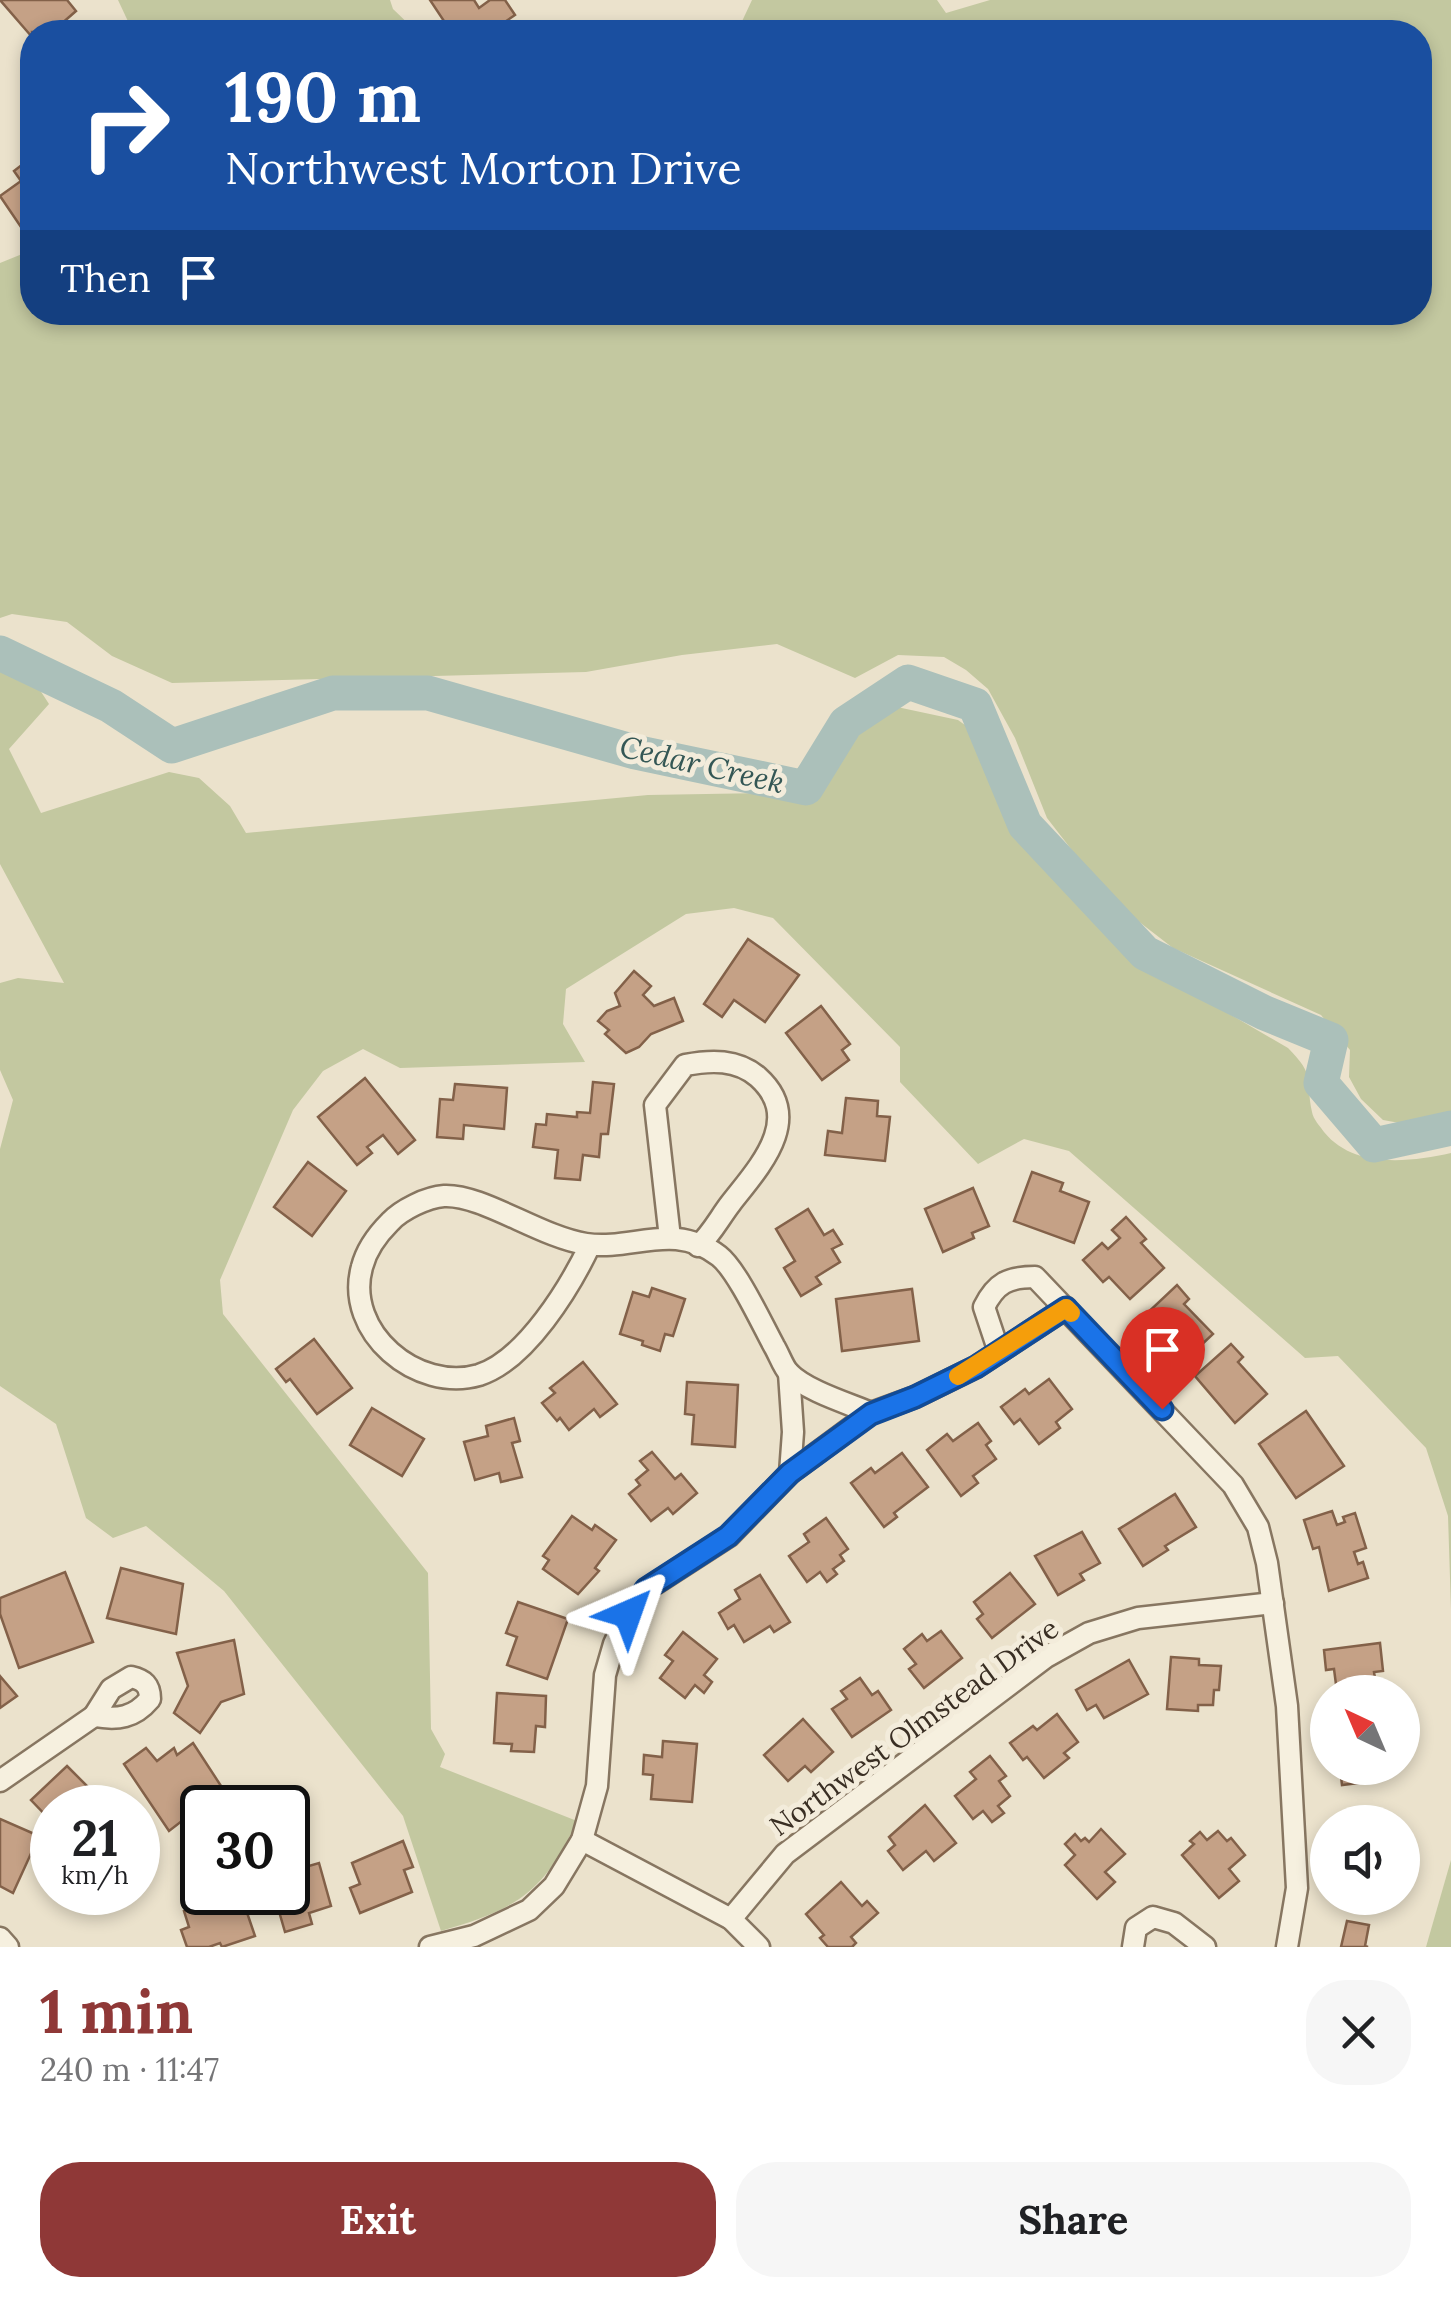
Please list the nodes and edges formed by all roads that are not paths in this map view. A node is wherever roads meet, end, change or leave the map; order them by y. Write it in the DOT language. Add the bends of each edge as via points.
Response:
graph roads {
  1 [pos="670,1238"];
  2 [pos="590,1245"];
  3 [pos="698,1246"];
  4 [pos="1066,1308"];
  5 [pos="999,1352"];
  6 [pos="789,1372"];
  7 [pos="871,1414"];
  8 [pos="790,1473"];
  9 [pos="1273,1603"];
  10 [pos="94,1716"];
  11 [pos="0,1781"];
  12 [pos="582,1840"];
  13 [pos="731,1920"];
  14 [pos="0,1938"];
  15 [pos="8,1947"];
  16 [pos="430,1947"];
  17 [pos="759,1947"];
  18 [pos="1132,1947"];
  19 [pos="1205,1947"];
  20 [pos="1287,1947"];
  1 -- 2 [label="street"];
  1 -- 3 [label="street"];
  1 -- 3 [label="street" via="655,1106 685,1066 732,1063 766,1084 780,1118 768,1156"];
  2 -- 2 [label="street" via="550,1235 472,1199 442,1196 393,1218 375,1240 361,1268 362,1308 376,1338 400,1362 432,1375 480,1374 502,1363 546,1318"];
  3 -- 6 [label="street" via="730,1270"];
  4 -- 5 [label="street"];
  4 -- 5 [label="street" via="1035,1278 1015,1277 994,1287 984,1307"];
  4 -- 9 [label="street" via="1233,1485 1258,1527"];
  5 -- 7 [label="street"];
  6 -- 7 [label="street"];
  6 -- 8 [label="street"];
  7 -- 8 [label="street"];
  8 -- 12 [label="street" via="728,1536 646,1589 628,1614 605,1674 597,1786"];
  9 -- 13 [label="street, Northwest Olmstead Drive" via="1138,1618 1046,1657 785,1854"];
  9 -- 20 [label="street" via="1287,1706 1297,1888"];
  10 -- 11 [label="street"];
  12 -- 13 [label="street"];
  12 -- 16 [label="street" via="554,1886 529,1910 474,1936"];
  13 -- 17 [label="street"];
  14 -- 15 [label="street"];
  18 -- 19 [label="street" via="1136,1928 1153,1917"];
}
